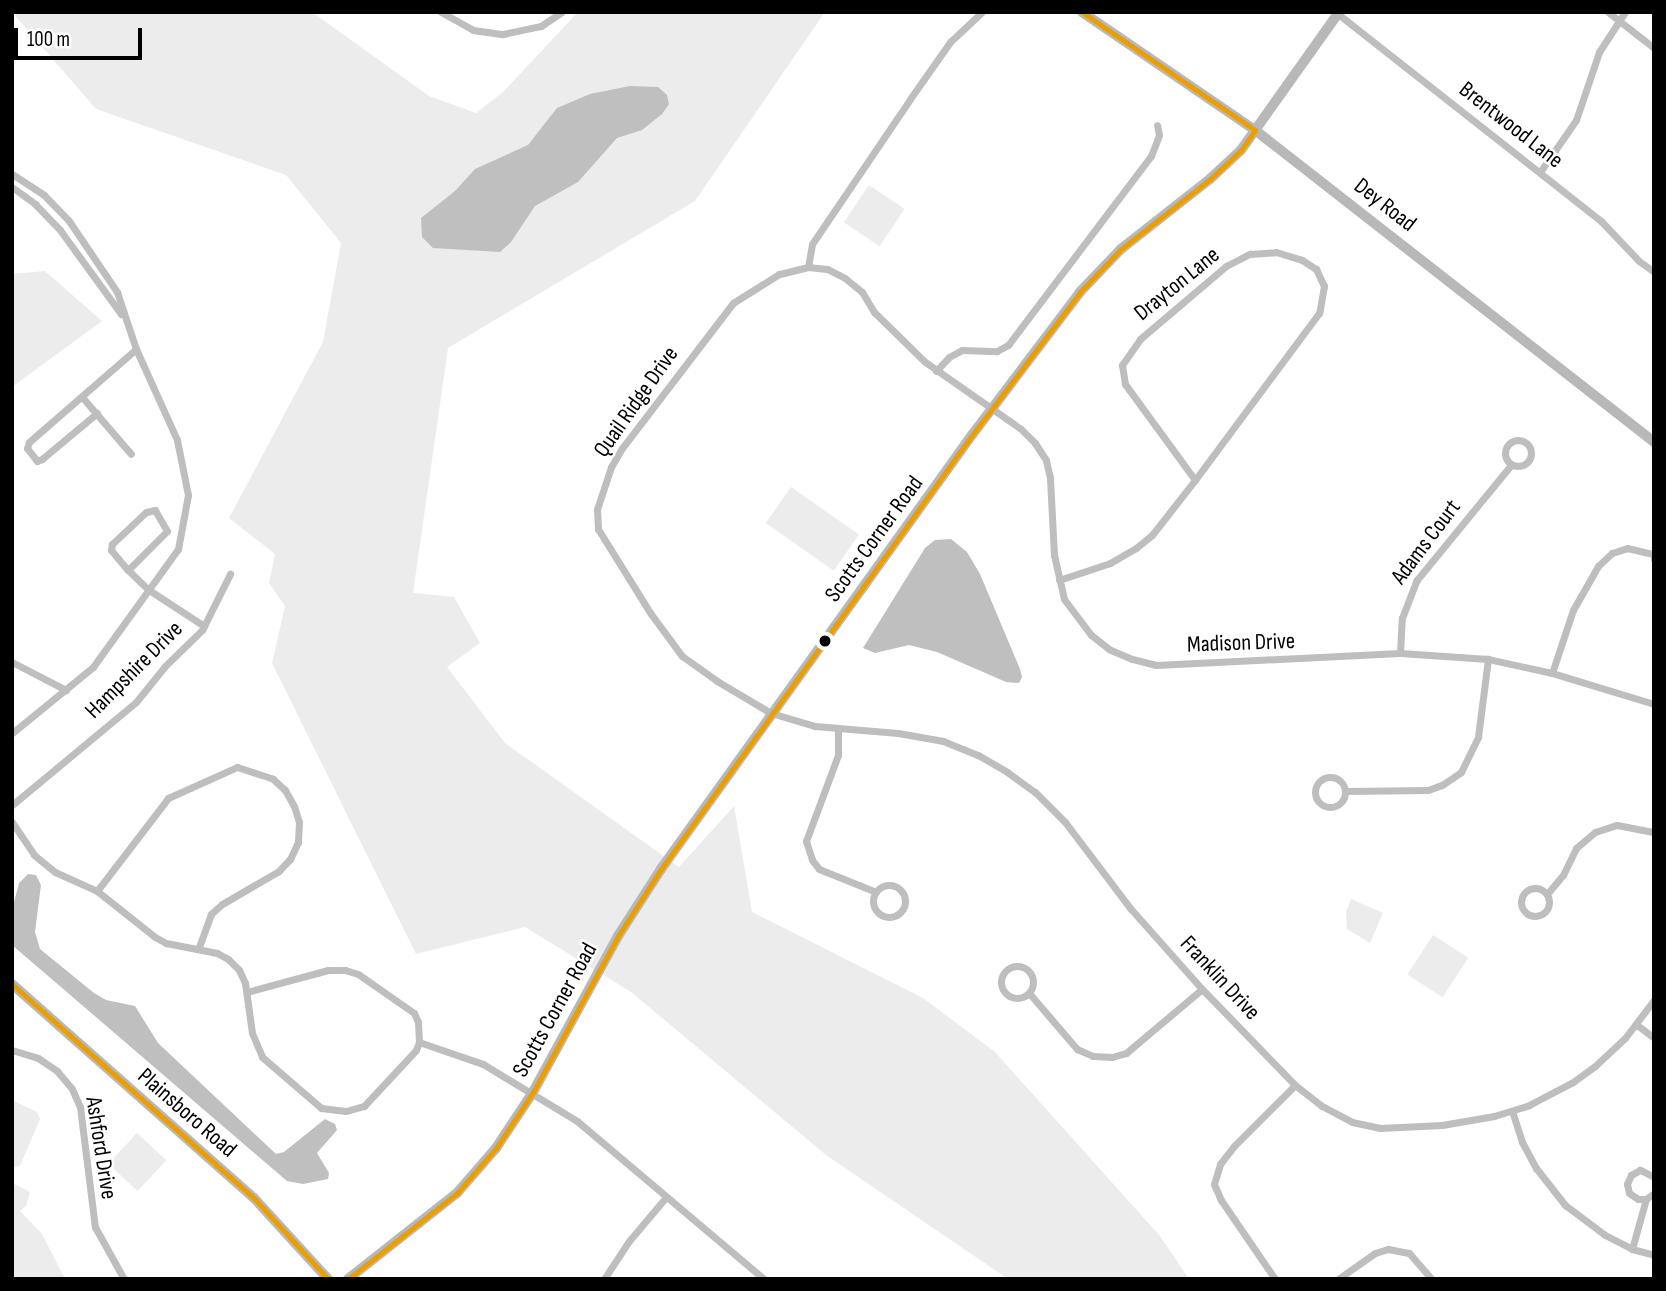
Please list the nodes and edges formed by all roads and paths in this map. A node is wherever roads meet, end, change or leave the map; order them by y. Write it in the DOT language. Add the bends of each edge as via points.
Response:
graph roads {
  1 [pos="441,12"];
  2 [pos="562,12"];
  3 [pos="982,12"];
  4 [pos="1082,12"];
  5 [pos="1608,12"];
  6 [pos="1625,12"];
  7 [pos="1339,13"];
  8 [pos="1619,21"];
  9 [pos="1654,48"];
  10 [pos="1157,125"];
  11 [pos="1255,130"];
  12 [pos="1540,172"];
  13 [pos="12,174"];
  14 [pos="12,187"];
  15 [pos="808,267"];
  16 [pos="1654,272"];
  17 [pos="124,317"];
  18 [pos="136,349"];
  19 [pos="936,371"];
  20 [pos="82,397"];
  21 [pos="991,410"];
  22 [pos="97,413"];
  23 [pos="1654,442"];
  24 [pos="131,454"];
  25 [pos="1511,465"];
  26 [pos="1195,480"];
  27 [pos="1654,557"];
  28 [pos="128,570"];
  29 [pos="230,574"];
  30 [pos="1059,579"];
  31 [pos="149,590"];
  32 [pos="204,626"];
  33 [pos="1400,653"];
  34 [pos="1488,659"];
  35 [pos="12,662"];
  36 [pos="1552,673"];
  37 [pos="66,690"];
  38 [pos="1654,704"];
  39 [pos="771,713"];
  40 [pos="838,729"];
  41 [pos="12,733"];
  42 [pos="1345,790"];
  43 [pos="12,805"];
  44 [pos="12,822"];
  45 [pos="1654,832"];
  46 [pos="96,891"];
  47 [pos="876,892"];
  48 [pos="1547,894"];
  49 [pos="198,949"];
  50 [pos="12,984"];
  51 [pos="1202,989"];
  52 [pos="247,992"];
  53 [pos="1029,993"];
  54 [pos="1654,1000"];
  55 [pos="1637,1025"];
  56 [pos="1654,1038"];
  57 [pos="419,1042"];
  58 [pos="12,1050"];
  59 [pos="1295,1085"];
  60 [pos="533,1092"];
  61 [pos="1511,1111"];
  62 [pos="1654,1177"];
  63 [pos="1654,1193"];
  64 [pos="666,1197"];
  65 [pos="1646,1199"];
  66 [pos="1632,1249"];
  67 [pos="1654,1255"];
  68 [pos="124,1279"];
  69 [pos="328,1279"];
  70 [pos="348,1279"];
  71 [pos="604,1279"];
  72 [pos="764,1279"];
  73 [pos="1275,1279"];
  74 [pos="1338,1279"];
  75 [pos="1432,1279"];
  1 -- 2 [label="street" via="473,30 503,34 541,26"];
  3 -- 15 [label="street" via="950,42 910,99 812,244"];
  4 -- 11 [label="street, Dey Road"];
  5 -- 8 [label="street"];
  6 -- 8 [label="street"];
  7 -- 11 [label="street, Scotts Corner Road"];
  7 -- 12 [label="street, Brentwood Lane"];
  8 -- 9 [label="street"];
  8 -- 12 [label="street" via="1599,52 1576,120"];
  10 -- 19 [label="street" via="1159,135 1151,156 1008,345 997,351 961,350"];
  11 -- 21 [label="street, Scotts Corner Road" via="1210,179 1121,249 1080,292"];
  11 -- 23 [label="street, Dey Road"];
  12 -- 16 [label="street, Brentwood Lane"];
  13 -- 17 [label="street" via="44,195 69,221 117,292"];
  14 -- 17 [label="street" via="60,230"];
  15 -- 19 [label="street" via="845,278 905,345"];
  15 -- 39 [label="street, Quail Ridge Drive" via="761,283 721,316 622,448 597,509 598,529 682,656"];
  17 -- 18 [label="street"];
  18 -- 20 [label="street"];
  18 -- 31 [label="street" via="177,440 188,495 178,549"];
  19 -- 21 [label="street"];
  20 -- 22 [label="street"];
  20 -- 22 [label="street" via="29,443 27,448 37,461"];
  21 -- 30 [label="street, Madison Drive" via="1021,429 1046,460"];
  21 -- 39 [label="street, Scotts Corner Road"];
  22 -- 24 [label="street"];
  25 -- 33 [label="street, Adams Court" via="1416,581 1402,618"];
  26 -- 26 [label="street, Drayton Lane" via="1319,313 1324,286 1316,269 1303,260 1263,252 1226,266 1140,339 1122,365 1125,384"];
  26 -- 30 [label="street, Drayton Lane" via="1152,535 1136,548 1110,563"];
  27 -- 36 [label="street" via="1619,550 1598,566 1573,610"];
  28 -- 28 [label="street" via="111,550 112,544 146,512 155,510 167,531"];
  28 -- 31 [label="street"];
  29 -- 32 [label="street, Hampshire Drive"];
  30 -- 33 [label="street, Madison Drive" via="1064,599 1091,635 1109,649 1156,665"];
  31 -- 32 [label="street"];
  31 -- 37 [label="street" via="93,667"];
  32 -- 43 [label="street, Hampshire Drive" via="136,702"];
  33 -- 34 [label="street, Madison Drive"];
  34 -- 36 [label="street, Madison Drive"];
  34 -- 42 [label="street" via="1478,737 1461,772 1428,790"];
  35 -- 37 [label="street"];
  36 -- 38 [label="street, Madison Drive"];
  37 -- 41 [label="street"];
  39 -- 40 [label="street, Franklin Drive"];
  39 -- 60 [label="street, Scotts Corner Road" via="618,936"];
  40 -- 47 [label="street" via="838,755 806,841 819,869"];
  40 -- 51 [label="street, Franklin Drive" via="943,741 1007,772 1035,792"];
  42 -- 42 [label="street" via="1341,782 1328,777 1318,782 1315,790 1318,800 1329,806 1341,801"];
  44 -- 46 [label="street" via="34,855 55,872"];
  45 -- 48 [label="street" via="1617,825 1595,832 1576,848"];
  46 -- 49 [label="street" via="155,937"];
  46 -- 49 [label="street" via="168,798 237,767 273,779 294,806 298,842 279,871 211,914"];
  47 -- 47 [label="street" via="873,903 878,913 888,917 901,911 905,901 898,888 888,885"];
  49 -- 52 [label="street" via="228,959 239,970"];
  50 -- 69 [label="street, Plainsboro Road" via="254,1198"];
  51 -- 53 [label="street" via="1126,1053 1112,1057 1077,1049"];
  51 -- 59 [label="street, Franklin Drive"];
  52 -- 57 [label="street" via="328,970 345,970 414,1013"];
  52 -- 57 [label="street" via="252,1033 262,1057 321,1108 346,1111 364,1106"];
  53 -- 53 [label="street" via="1033,984 1029,971 1016,965 1007,969 1001,981 1003,990 1015,998"];
  54 -- 55 [label="street, Franklin Drive"];
  55 -- 56 [label="street"];
  55 -- 61 [label="street, Franklin Drive" via="1573,1082"];
  57 -- 60 [label="street" via="483,1064"];
  58 -- 68 [label="street, Ashford Drive" via="38,1058 72,1089 80,1107 95,1227"];
  59 -- 61 [label="street, Franklin Drive" via="1337,1115 1380,1128 1447,1124"];
  59 -- 73 [label="street" via="1234,1146 1220,1164 1214,1184"];
  60 -- 64 [label="street" via="577,1121"];
  60 -- 70 [label="street, Scotts Corner Road" via="496,1148 457,1193"];
  61 -- 66 [label="street" via="1522,1142 1552,1192 1592,1227"];
  62 -- 65 [label="street" via="1640,1170 1628,1179 1629,1193"];
  63 -- 65 [label="street"];
  64 -- 71 [label="street"];
  64 -- 72 [label="street"];
  65 -- 66 [label="street"];
  66 -- 67 [label="street"];
  74 -- 75 [label="street" via="1388,1249 1409,1253"];
}
